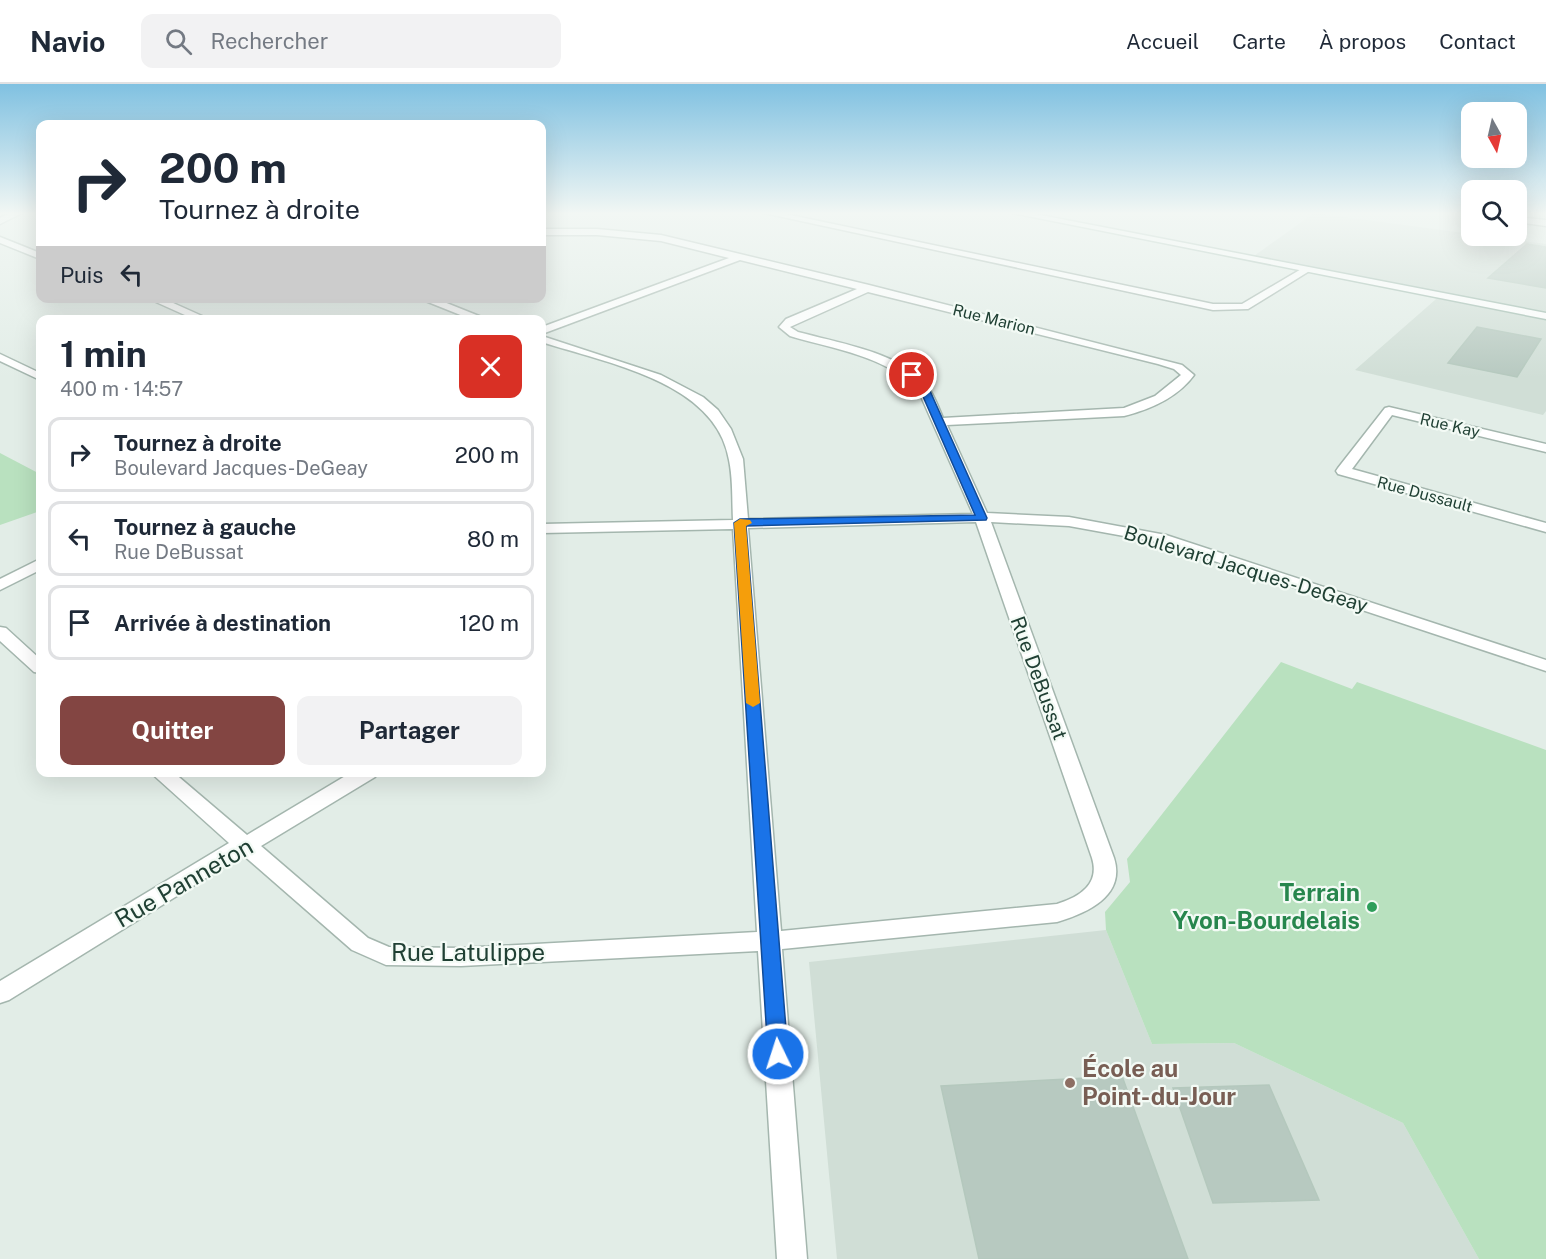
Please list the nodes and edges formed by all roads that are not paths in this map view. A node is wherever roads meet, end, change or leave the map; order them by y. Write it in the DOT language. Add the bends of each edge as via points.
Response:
graph roads {
  1 [pos="711,268"];
  2 [pos="785,268"];
  3 [pos="1028,268"];
  4 [pos="1295,268"];
  5 [pos="1306,270"];
  6 [pos="869,288"];
  7 [pos="164,303"];
  8 [pos="437,303"];
  9 [pos="194,315"];
  10 [pos="470,315"];
  11 [pos="1546,316"];
  12 [pos="546,330"];
  13 [pos="546,340"];
  14 [pos="0,357"];
  15 [pos="36,375"];
  16 [pos="940,422"];
  17 [pos="1367,440"];
  18 [pos="1546,448"];
  19 [pos="982,518"];
  20 [pos="740,523"];
  21 [pos="1546,528"];
  22 [pos="546,529"];
  23 [pos="36,566"];
  24 [pos="0,585"];
  25 [pos="0,632"];
  26 [pos="36,664"];
  27 [pos="1546,666"];
  28 [pos="166,777"];
  29 [pos="360,777"];
  30 [pos="243,845"];
  31 [pos="770,940"];
  32 [pos="0,993"];
  33 [pos="792,1259"];
  1 -- 12 [label="street"];
  2 -- 6 [label="street, Rue Marion"];
  3 -- 5 [label="street" via="1213,307 1244,307"];
  4 -- 5 [label="street"];
  5 -- 11 [label="street"];
  6 -- 16 [label="street, Rue DeBussat" via="784,327 794,334 900,368 920,382"];
  6 -- 16 [label="street, Rue Marion" via="1162,362 1188,375 1143,407 1124,412"];
  7 -- 9 [label="street"];
  8 -- 10 [label="street"];
  13 -- 20 [label="street" via="647,373 689,394 714,413 736,459"];
  14 -- 15 [label="street"];
  16 -- 19 [label="street, Rue DeBussat"];
  17 -- 18 [label="street, Rue Kay" via="1389,411"];
  17 -- 21 [label="street, Rue Dussault" via="1342,471"];
  19 -- 20 [label="street, Boulevard Jacques-DeGeay"];
  19 -- 27 [label="street, Boulevard Jacques-DeGeay" via="1065,519 1161,538"];
  19 -- 31 [label="street, Rue DeBussat" via="1098,844 1106,872 1097,894 1074,909 1057,913"];
  20 -- 22 [label="street, Boulevard Jacques-DeGeay"];
  20 -- 31 [label="street"];
  23 -- 24 [label="street"];
  25 -- 26 [label="street"];
  28 -- 30 [label="street, Rue Latulippe"];
  29 -- 30 [label="street, Rue Panneton" via="263,837"];
  30 -- 31 [label="street, Rue Latulippe" via="360,944 386,956 461,957"];
  30 -- 32 [label="street, Rue Panneton"];
  31 -- 33 [label="street"];
}
